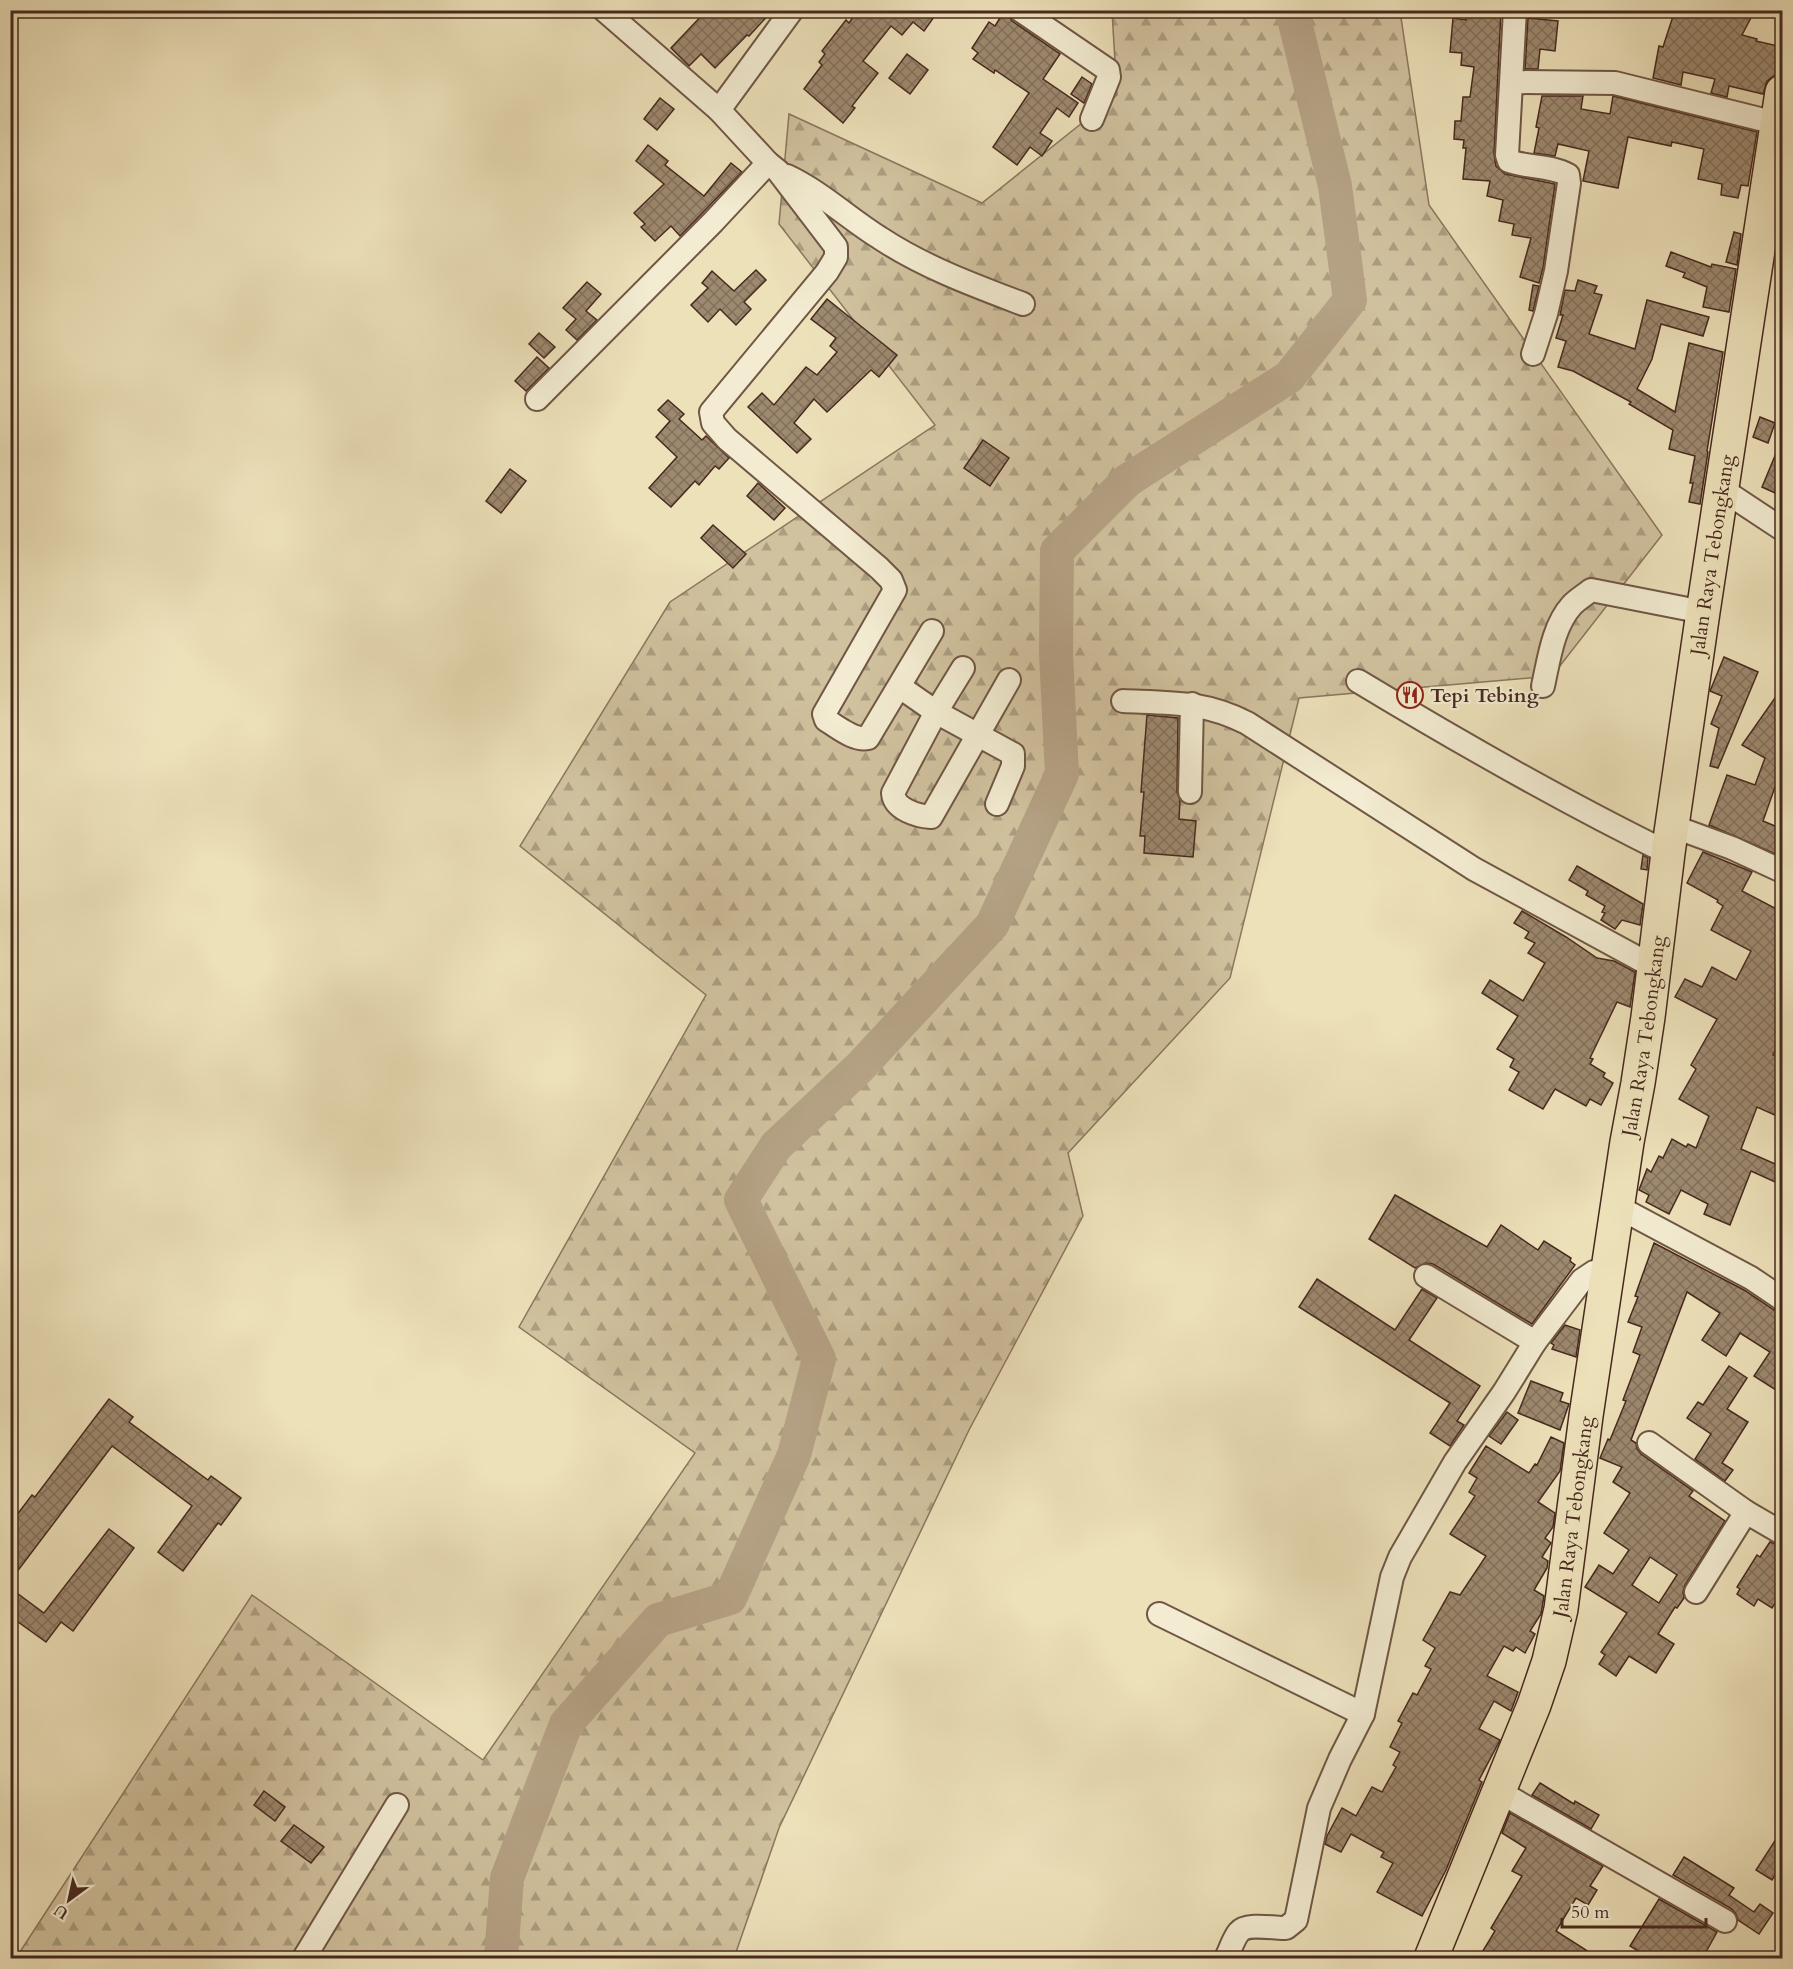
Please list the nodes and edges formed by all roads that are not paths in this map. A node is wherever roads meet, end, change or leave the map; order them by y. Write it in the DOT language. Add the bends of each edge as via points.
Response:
graph roads {
  1 [pos="604,10"];
  2 [pos="792,10"];
  3 [pos="1020,10"];
  4 [pos="1515,10"];
  5 [pos="1512,82"];
  6 [pos="1782,92"];
  7 [pos="718,110"];
  8 [pos="1092,119"];
  9 [pos="1776,123"];
  10 [pos="773,167"];
  11 [pos="1023,304"];
  12 [pos="1533,354"];
  13 [pos="537,399"];
  14 [pos="1723,490"];
  15 [pos="1782,529"];
  16 [pos="1703,612"];
  17 [pos="932,631"];
  18 [pos="963,668"];
  19 [pos="1009,680"];
  20 [pos="1358,681"];
  21 [pos="1543,686"];
  22 [pos="900,687"];
  23 [pos="1123,701"];
  24 [pos="1192,704"];
  25 [pos="936,712"];
  26 [pos="976,735"];
  27 [pos="1190,792"];
  28 [pos="997,804"];
  29 [pos="1670,839"];
  30 [pos="1782,871"];
  31 [pos="1654,967"];
  32 [pos="1618,1207"];
  33 [pos="1609,1269"];
  34 [pos="1426,1276"];
  35 [pos="1782,1299"];
  36 [pos="1535,1342"];
  37 [pos="1649,1443"];
  38 [pos="1746,1512"];
  39 [pos="1782,1533"];
  40 [pos="1696,1592"];
  41 [pos="1158,1614"];
  42 [pos="1363,1714"];
  43 [pos="1498,1791"];
  44 [pos="397,1805"];
  45 [pos="1725,1921"];
  46 [pos="304,1959"];
  47 [pos="1226,1959"];
  48 [pos="1431,1959"];
  1 -- 7 [label="street"];
  2 -- 7 [label="street"];
  3 -- 8 [label="street" via="1108,70 1109,77"];
  4 -- 5 [label="street"];
  5 -- 9 [label="street" via="1615,83"];
  5 -- 12 [label="street" via="1509,161 1561,171 1568,176 1569,183 1546,314"];
  6 -- 9 [label="main road, Jalan Raya Tebongkang"];
  7 -- 10 [label="street"];
  9 -- 14 [label="main road, Jalan Raya Tebongkang"];
  10 -- 11 [label="street" via="804,184 879,238 940,272"];
  10 -- 13 [label="street"];
  10 -- 22 [label="street" via="831,238 836,257 716,404 711,412 713,423 727,440 879,568 894,585 885,610 824,714 826,720 855,737 868,738"];
  14 -- 15 [label="street"];
  14 -- 16 [label="main road, Jalan Raya Tebongkang"];
  16 -- 21 [label="street" via="1591,590 1571,606 1561,624 1552,644"];
  16 -- 29 [label="main road, Jalan Raya Tebongkang"];
  17 -- 22 [label="street"];
  18 -- 25 [label="street"];
  19 -- 26 [label="street"];
  20 -- 29 [label="street" via="1585,811"];
  22 -- 25 [label="street"];
  23 -- 24 [label="street"];
  24 -- 27 [label="street"];
  24 -- 31 [label="street" via="1247,723 1474,869"];
  25 -- 26 [label="street"];
  25 -- 26 [label="street" via="893,793 898,806 921,817 931,817"];
  26 -- 28 [label="street" via="1013,754 1013,766"];
  29 -- 30 [label="street" via="1732,848"];
  29 -- 31 [label="main road, Jalan Raya Tebongkang"];
  31 -- 32 [label="main road, Jalan Raya Tebongkang"];
  32 -- 33 [label="main road, Jalan Raya Tebongkang"];
  32 -- 35 [label="street" via="1751,1278"];
  33 -- 36 [label="street" via="1581,1280"];
  33 -- 43 [label="main road, Jalan Raya Tebongkang" via="1555,1638 1534,1705"];
  34 -- 36 [label="street"];
  36 -- 42 [label="street" via="1455,1462 1395,1566"];
  37 -- 38 [label="street"];
  38 -- 39 [label="street"];
  38 -- 40 [label="street"];
  41 -- 42 [label="street"];
  42 -- 47 [label="street" via="1319,1808 1296,1920 1286,1928 1242,1930"];
  43 -- 45 [label="street"];
  43 -- 48 [label="main road, Jalan Raya Tebongkang"];
  44 -- 46 [label="street"];
}
